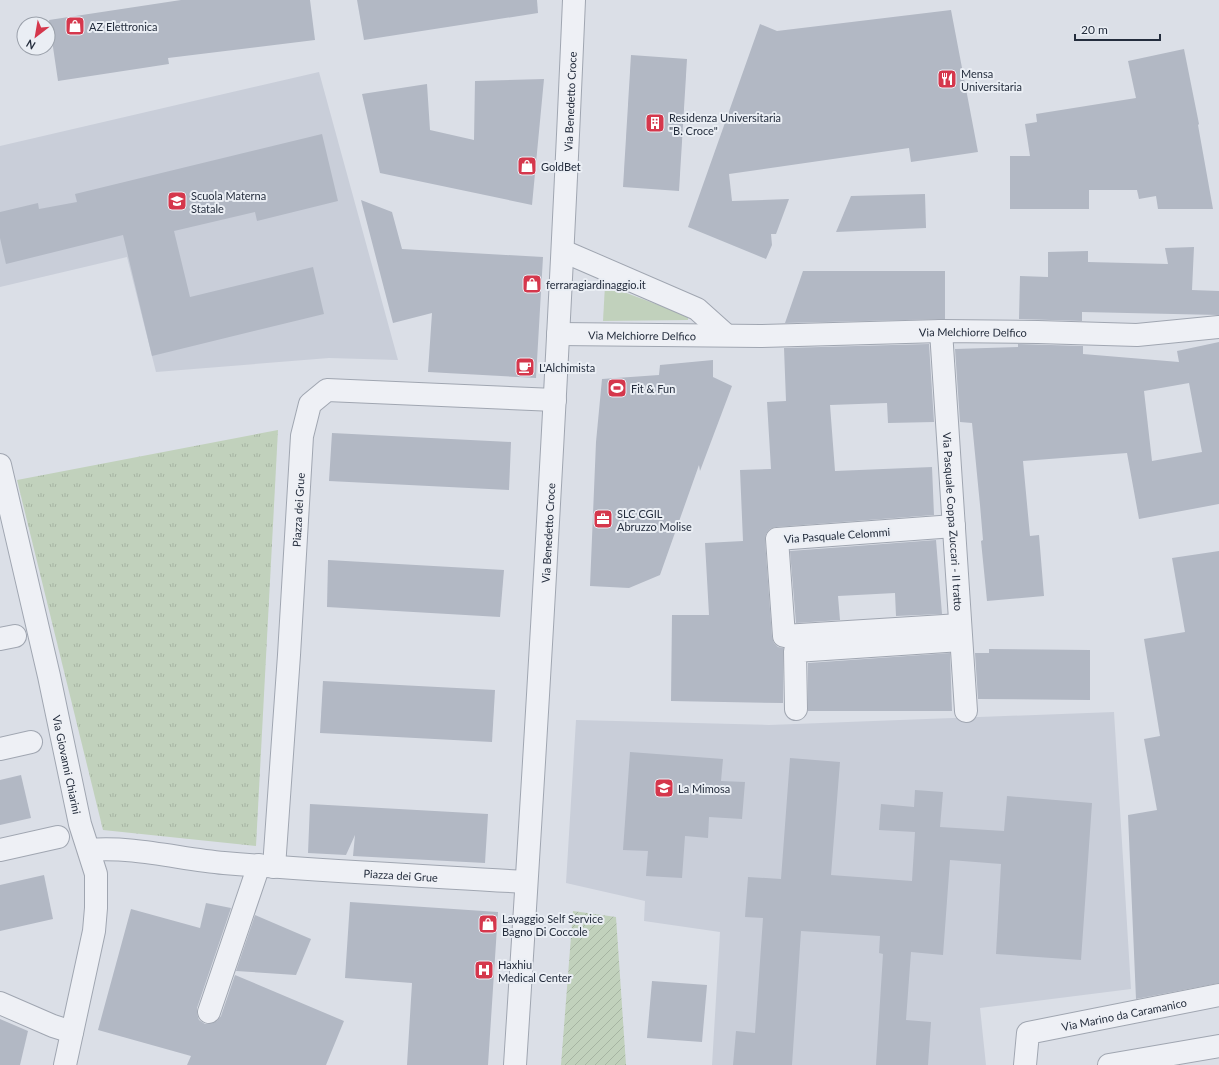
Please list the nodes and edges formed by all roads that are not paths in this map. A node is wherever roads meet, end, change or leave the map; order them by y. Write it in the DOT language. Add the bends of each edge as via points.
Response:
graph roads {
  1 [pos="574,0"];
  2 [pos="563,251"];
  3 [pos="1219,327"];
  4 [pos="941,331"];
  5 [pos="558,334"];
  6 [pos="726,335"];
  7 [pos="555,400"];
  8 [pos="0,465"];
  9 [pos="954,526"];
  10 [pos="8,536"];
  11 [pos="961,632"];
  12 [pos="796,709"];
  13 [pos="966,712"];
  14 [pos="31,742"];
  15 [pos="0,749"];
  16 [pos="58,836"];
  17 [pos="0,850"];
  18 [pos="89,850"];
  19 [pos="267,866"];
  20 [pos="526,882"];
  21 [pos="1219,995"];
  22 [pos="0,1003"];
  23 [pos="209,1012"];
  24 [pos="72,1032"];
  25 [pos="1219,1046"];
  26 [pos="65,1065"];
  27 [pos="514,1065"];
  28 [pos="1025,1065"];
  29 [pos="1109,1065"];
  1 -- 2 [label="street, Via Benedetto Croce"];
  2 -- 5 [label="street, Via Benedetto Croce"];
  2 -- 6 [label="street, Via Melchiorre Delfico" via="697,309"];
  3 -- 4 [label="street, Via Melchiorre Delfico" via="1137,335"];
  4 -- 6 [label="street, Via Melchiorre Delfico"];
  4 -- 9 [label="street, Via Pasquale Coppa Zuccari - II tratto"];
  5 -- 6 [label="street, Via Melchiorre Delfico"];
  5 -- 7 [label="street, Via Benedetto Croce"];
  7 -- 19 [label="street, Piazza dei Grue" via="327,390 310,404 302,436 289,655"];
  7 -- 20 [label="street, Via Benedetto Croce"];
  8 -- 10 [label="street, Via Giovanni Chiarini"];
  9 -- 11 [label="street, Via Pasquale Coppa Zuccari - II tratto"];
  9 -- 11 [label="street, Via Pasquale Celommi" via="778,539 784,636"];
  10 -- 18 [label="street, Via Giovanni Chiarini" via="49,676 80,824"];
  11 -- 12 [label="street" via="795,651"];
  11 -- 13 [label="street, Via Pasquale Coppa Zuccari - II tratto"];
  14 -- 15 [label="street"];
  16 -- 17 [label="street"];
  18 -- 19 [label="street, Piazza dei Grue" via="108,848"];
  18 -- 24 [label="street, Via Giovanni Chiarini" via="96,874 94,931"];
  19 -- 20 [label="street, Piazza dei Grue"];
  19 -- 23 [label="street"];
  20 -- 27 [label="street, Via Benedetto Croce"];
  21 -- 28 [label="street, Via Marino da Caramanico" via="1028,1033"];
  22 -- 24 [label="street"];
  24 -- 26 [label="street, Via Giovanni Chiarini"];
  25 -- 29 [label="street"];
}
